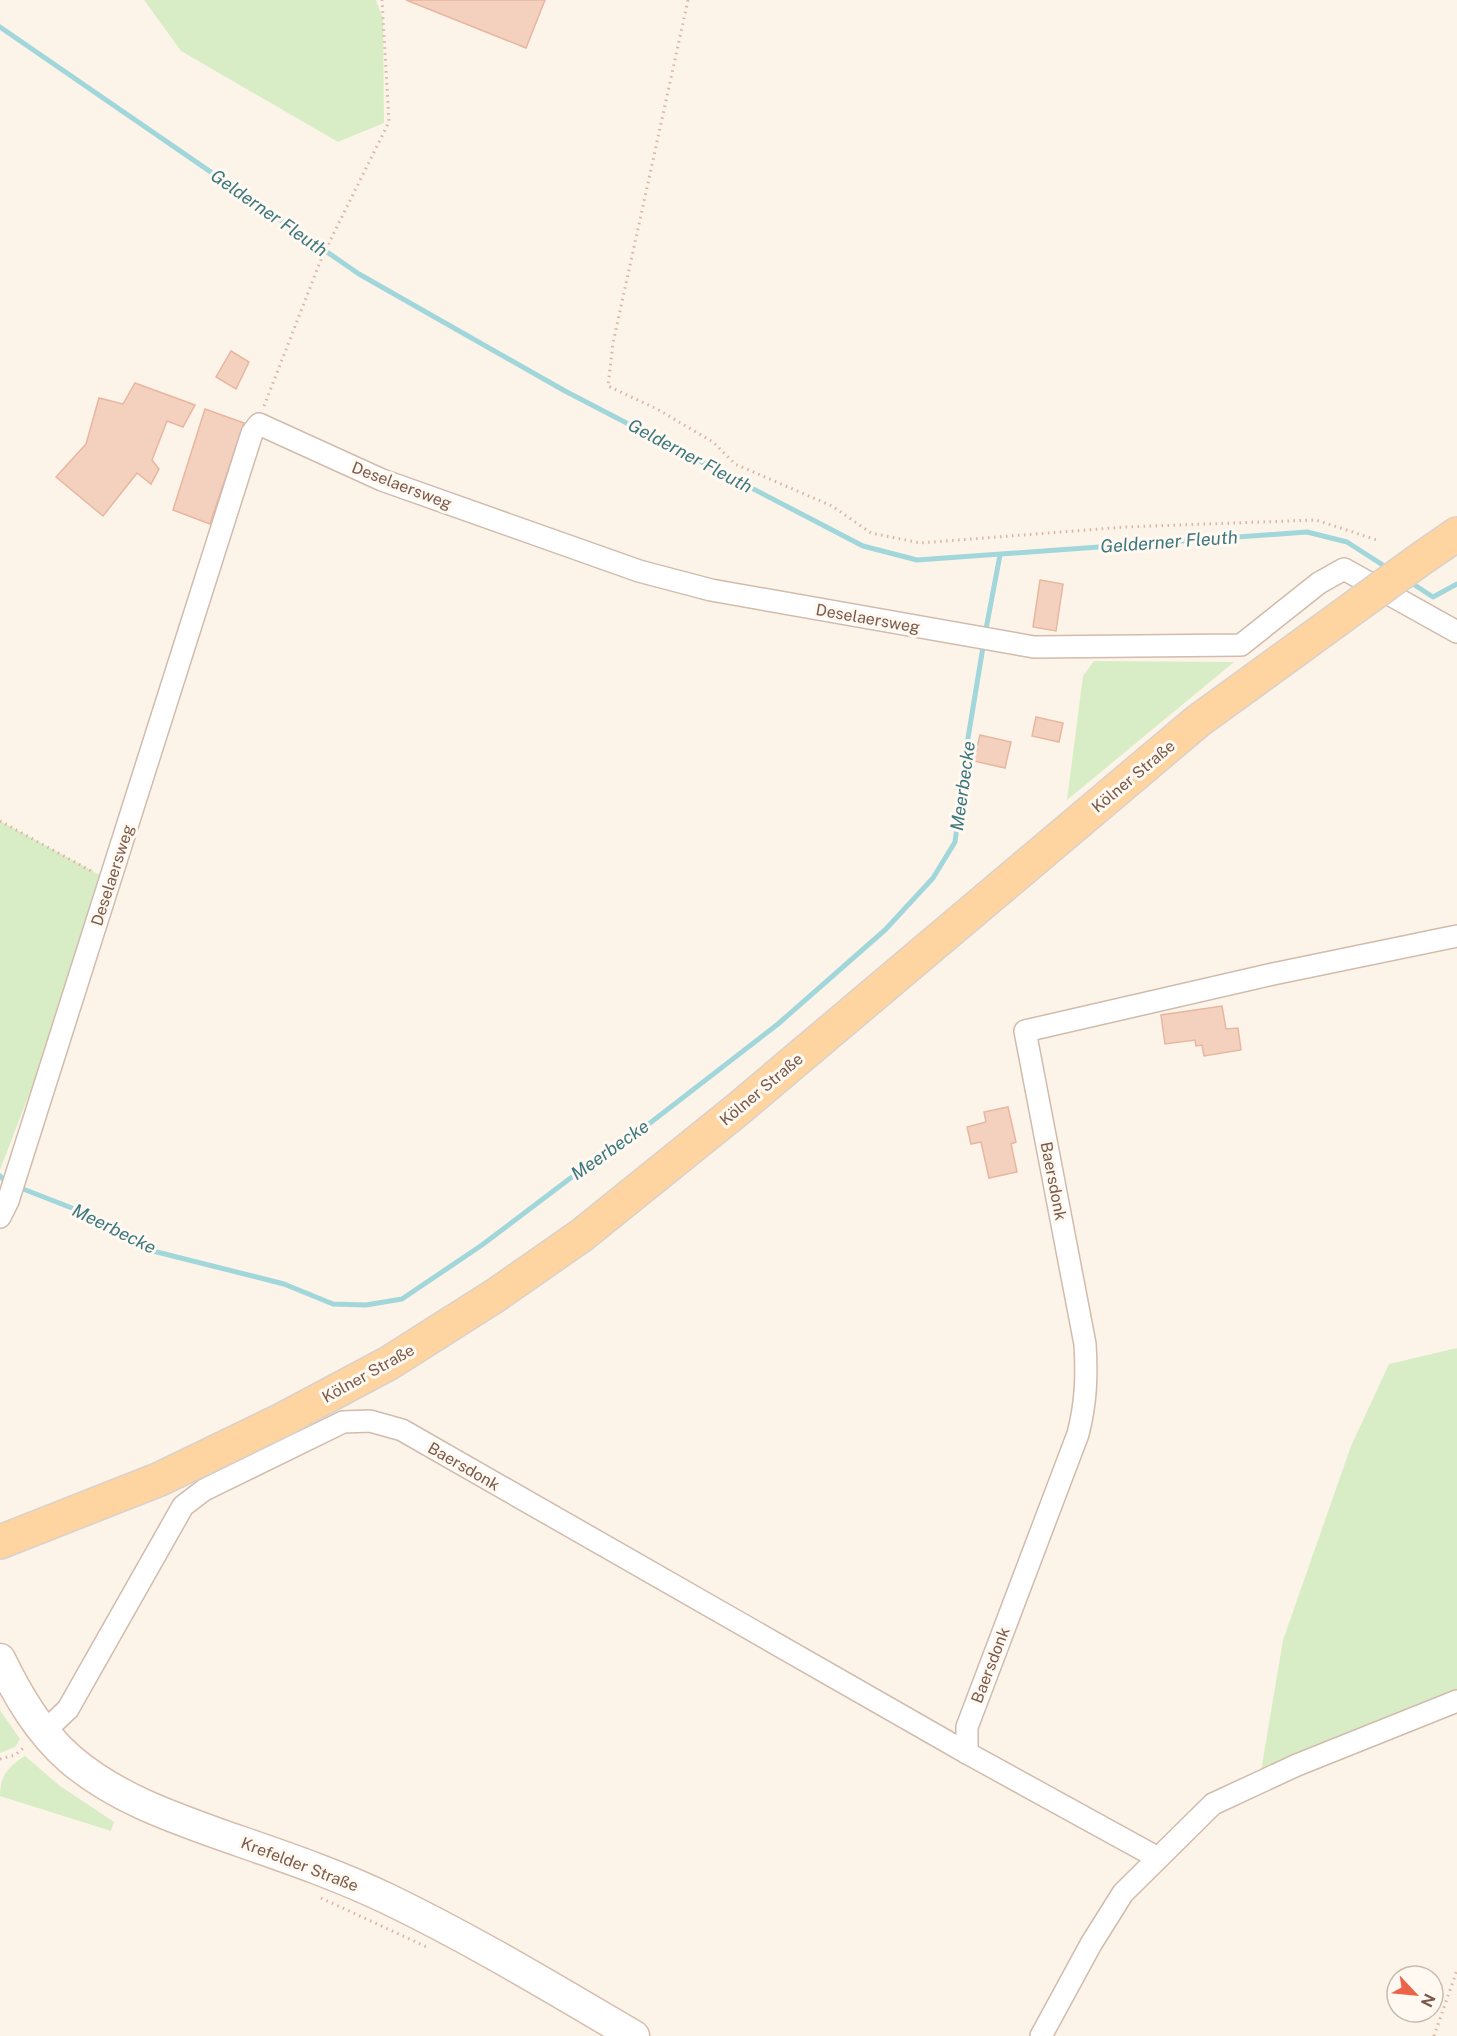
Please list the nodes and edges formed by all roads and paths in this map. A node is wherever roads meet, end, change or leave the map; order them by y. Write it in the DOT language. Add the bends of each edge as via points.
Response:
graph roads {
  1 [pos="382,0"];
  2 [pos="688,0"];
  3 [pos="259,424"];
  4 [pos="1457,534"];
  5 [pos="1380,541"];
  6 [pos="1456,632"];
  7 [pos="0,821"];
  8 [pos="111,881"];
  9 [pos="1457,936"];
  10 [pos="0,1217"];
  11 [pos="0,1542"];
  12 [pos="0,1659"];
  13 [pos="1457,1701"];
  14 [pos="37,1738"];
  15 [pos="967,1753"];
  16 [pos="0,1759"];
  17 [pos="1158,1858"];
  18 [pos="1457,1970"];
  19 [pos="634,2036"];
  20 [pos="1041,2036"];
  21 [pos="1434,2036"];
  1 -- 3 [label="path" via="389,122 322,257"];
  2 -- 5 [label="path" via="613,343 608,386 713,442 735,464 832,506 880,535 920,543 1125,527 1316,520"];
  3 -- 6 [label="street, Deselaersweg" via="381,480 639,571 711,590 1034,647 1242,645 1319,583 1344,569"];
  3 -- 8 [label="street, Deselaersweg" via="252,433"];
  4 -- 11 [label="main road, Kölner Straße, bridge" via="1198,721 737,1110 582,1235 496,1295 389,1363 282,1420 160,1479"];
  7 -- 8 [label="path"];
  8 -- 10 [label="street, Deselaersweg"];
  9 -- 15 [label="street, Baersdonk" via="1025,1031 1084,1344 1086,1405 967,1727"];
  12 -- 14 [label="main road, Krefelder Straße"];
  13 -- 17 [label="street" via="1297,1765 1213,1804"];
  14 -- 15 [label="street, Baersdonk" via="68,1709 183,1506 204,1490 343,1422 370,1420 402,1430"];
  14 -- 16 [label="path" via="15,1755"];
  14 -- 19 [label="main road, Krefelder Straße" via="135,1802 388,1899"];
  15 -- 17 [label="street, Baersdonk"];
  17 -- 20 [label="street" via="1123,1893 1105,1920"];
  18 -- 21 [label="path"];
}
